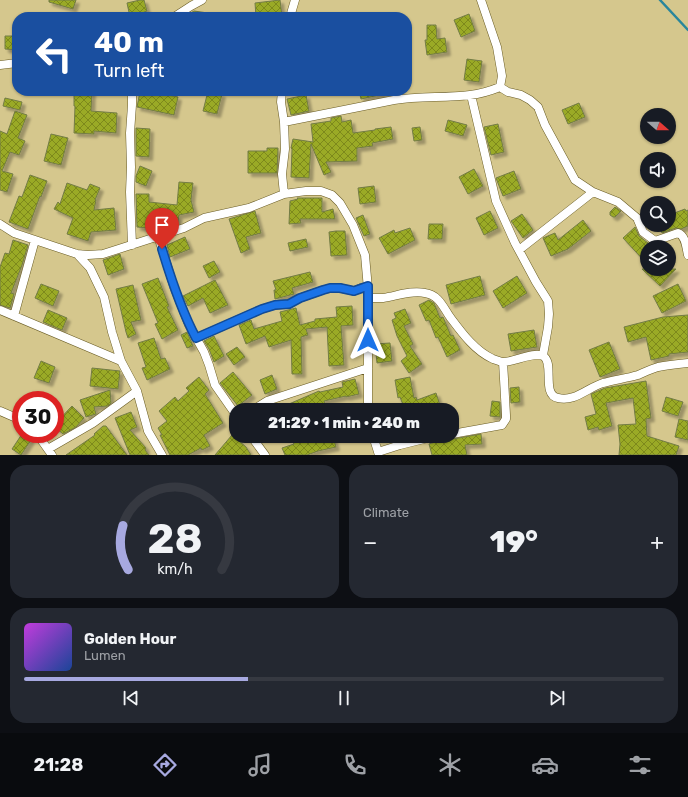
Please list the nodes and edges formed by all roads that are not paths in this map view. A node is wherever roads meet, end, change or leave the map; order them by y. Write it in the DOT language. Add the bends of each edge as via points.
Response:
graph roads {
  1 [pos="202,0"];
  2 [pos="295,0"];
  3 [pos="482,0"];
  4 [pos="182,12"];
  5 [pos="291,12"];
  6 [pos="12,64"];
  7 [pos="0,65"];
  8 [pos="500,87"];
  9 [pos="471,95"];
  10 [pos="132,96"];
  11 [pos="282,96"];
  12 [pos="284,122"];
  13 [pos="592,192"];
  14 [pos="284,194"];
  15 [pos="0,224"];
  16 [pos="158,236"];
  17 [pos="35,240"];
  18 [pos="132,244"];
  19 [pos="519,250"];
  20 [pos="77,254"];
  21 [pos="688,255"];
  22 [pos="368,286"];
  23 [pos="368,298"];
  24 [pos="0,310"];
  25 [pos="14,316"];
  26 [pos="196,338"];
  27 [pos="543,355"];
  28 [pos="122,361"];
  29 [pos="502,362"];
  30 [pos="688,363"];
  31 [pos="368,368"];
  32 [pos="136,391"];
  33 [pos="264,403"];
  34 [pos="368,403"];
  35 [pos="229,405"];
  36 [pos="0,411"];
  37 [pos="12,416"];
  38 [pos="459,433"];
  39 [pos="44,443"];
  40 [pos="256,443"];
  41 [pos="375,443"];
  42 [pos="404,443"];
  43 [pos="50,452"];
  44 [pos="378,453"];
  45 [pos="162,455"];
  46 [pos="265,455"];
  1 -- 4 [label="street"];
  2 -- 5 [label="street"];
  3 -- 8 [label="street" via="498,47 502,76"];
  6 -- 7 [label="street"];
  8 -- 9 [label="street"];
  8 -- 13 [label="street" via="521,95 538,107 572,176"];
  9 -- 12 [label="street" via="394,100"];
  9 -- 19 [label="street" via="496,201"];
  10 -- 18 [label="street"];
  11 -- 12 [label="street"];
  12 -- 14 [label="street"];
  13 -- 19 [label="street"];
  13 -- 21 [label="street" via="618,202 637,218 643,232 655,241 681,234"];
  14 -- 16 [label="street" via="249,208 204,218 184,228"];
  14 -- 22 [label="street" via="306,190 332,194 353,225 365,255"];
  15 -- 17 [label="street"];
  16 -- 18 [label="street"];
  16 -- 26 [label="street" via="174,287"];
  17 -- 20 [label="street"];
  17 -- 25 [label="street"];
  18 -- 20 [label="street" via="103,254"];
  19 -- 27 [label="street" via="548,301 548,327"];
  20 -- 28 [label="street" via="90,268 104,297"];
  22 -- 23 [label="street"];
  22 -- 26 [label="street" via="354,291 340,288 323,290 289,304 262,309"];
  23 -- 29 [label="street" via="427,293 440,301 475,347"];
  23 -- 31 [label="street"];
  24 -- 25 [label="street"];
  25 -- 28 [label="street"];
  26 -- 35 [label="street" via="204,352 215,385"];
  27 -- 29 [label="street"];
  27 -- 30 [label="street" via="548,364 550,392 557,398 577,397 602,384 652,369"];
  28 -- 32 [label="street"];
  29 -- 38 [label="street" via="506,419 502,425"];
  31 -- 33 [label="street"];
  31 -- 34 [label="street"];
  32 -- 43 [label="street"];
  32 -- 45 [label="street" via="148,431"];
  36 -- 37 [label="street"];
  39 -- 43 [label="street"];
  40 -- 46 [label="street"];
  41 -- 44 [label="street"];
  42 -- 44 [label="street"];
}
